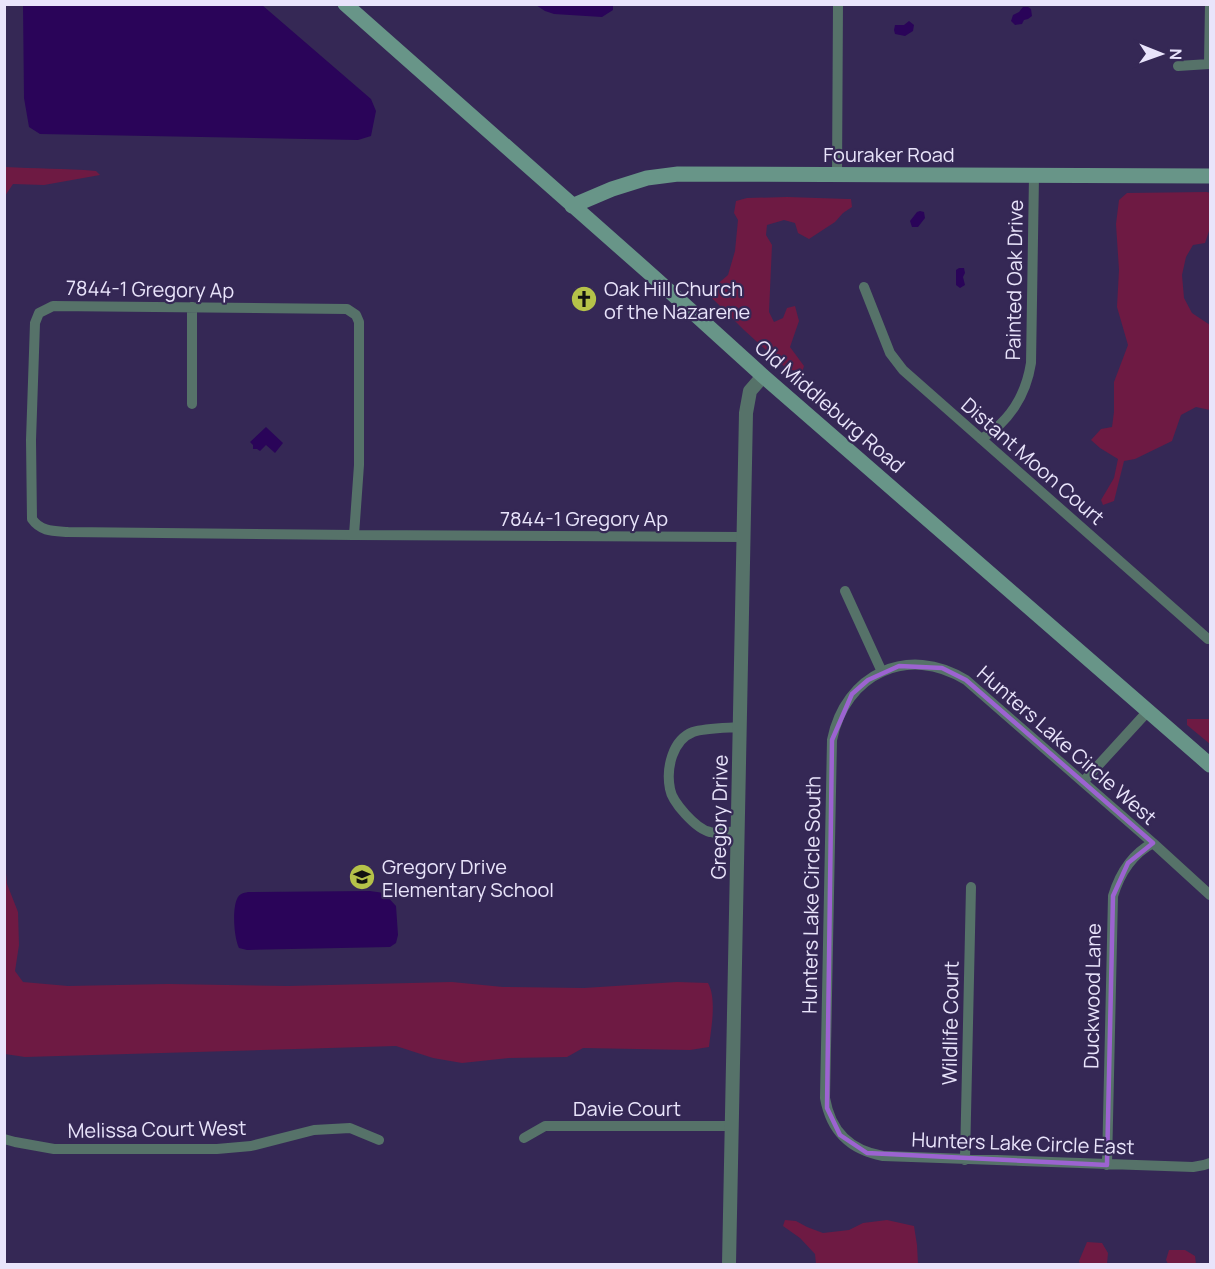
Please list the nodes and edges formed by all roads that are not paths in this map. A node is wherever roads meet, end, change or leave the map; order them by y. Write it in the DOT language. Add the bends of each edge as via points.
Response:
graph roads {
  1 [pos="345,4"];
  2 [pos="838,4"];
  3 [pos="1210,4"];
  4 [pos="1210,65"];
  5 [pos="1178,66"];
  6 [pos="837,175"];
  7 [pos="1034,176"];
  8 [pos="1210,176"];
  9 [pos="572,206"];
  10 [pos="864,287"];
  11 [pos="192,307"];
  12 [pos="763,376"];
  13 [pos="192,404"];
  14 [pos="981,439"];
  15 [pos="354,535"];
  16 [pos="743,537"];
  17 [pos="845,591"];
  18 [pos="1209,639"];
  19 [pos="882,672"];
  20 [pos="1148,711"];
  21 [pos="740,727"];
  22 [pos="1210,765"];
  23 [pos="1083,782"];
  24 [pos="738,831"];
  25 [pos="1153,843"];
  26 [pos="971,887"];
  27 [pos="1210,895"];
  28 [pos="732,1126"];
  29 [pos="840,1135"];
  30 [pos="524,1138"];
  31 [pos="4,1139"];
  32 [pos="379,1140"];
  33 [pos="965,1160"];
  34 [pos="1210,1162"];
  35 [pos="1107,1165"];
  36 [pos="729,1264"];
  1 -- 9 [label="main road, Old Middleburg Road"];
  2 -- 6 [label="street"];
  3 -- 4 [label="street"];
  4 -- 5 [label="street"];
  6 -- 7 [label="main road, Fouraker Road"];
  6 -- 9 [label="main road, Fouraker Road" via="678,174 647,178"];
  7 -- 8 [label="main road, Fouraker Road"];
  7 -- 14 [label="street, Painted Oak Drive" via="1029,374 1016,407"];
  9 -- 12 [label="main road, Old Middleburg Road"];
  10 -- 14 [label="street, Distant Moon Court" via="897,363"];
  11 -- 13 [label="street"];
  11 -- 15 [label="street, 7844-1 Gregory Ap" via="347,309 356,315 359,465"];
  11 -- 15 [label="street, 7844-1 Gregory Ap" via="53,306 39,314 34,334 32,519 48,531 68,532"];
  12 -- 16 [label="street, Gregory Drive" via="750,392 746,413"];
  12 -- 20 [label="main road, Old Middleburg Road"];
  14 -- 18 [label="street, Distant Moon Court"];
  15 -- 16 [label="street, 7844-1 Gregory Ap"];
  16 -- 21 [label="street, Gregory Drive"];
  17 -- 19 [label="street"];
  19 -- 23 [label="street, Hunters Lake Circle West" via="919,664 955,673"];
  19 -- 29 [label="street, Hunters Lake Circle South" via="852,694 842,708 832,740 825,1098"];
  20 -- 22 [label="main road, Old Middleburg Road"];
  20 -- 23 [label="street"];
  21 -- 24 [label="street, Gregory Drive"];
  21 -- 24 [label="street" via="692,732 682,740 669,762 670,790 694,825 710,832"];
  23 -- 25 [label="street, Hunters Lake Circle West"];
  24 -- 28 [label="street, Gregory Drive"];
  25 -- 27 [label="street, Hunters Lake Circle West"];
  25 -- 35 [label="street, Duckwood Lane" via="1128,863 1113,896"];
  26 -- 33 [label="street, Wildlife Court"];
  28 -- 30 [label="street, Davie Court" via="545,1126"];
  28 -- 36 [label="street, Gregory Drive"];
  29 -- 33 [label="street, Hunters Lake Circle East" via="875,1155"];
  31 -- 32 [label="street, Melissa Court West" via="54,1149 217,1149 251,1146 314,1130 350,1128"];
  33 -- 35 [label="street, Hunters Lake Circle East"];
  34 -- 35 [label="street, Hunters Lake Circle East" via="1193,1167"];
}
